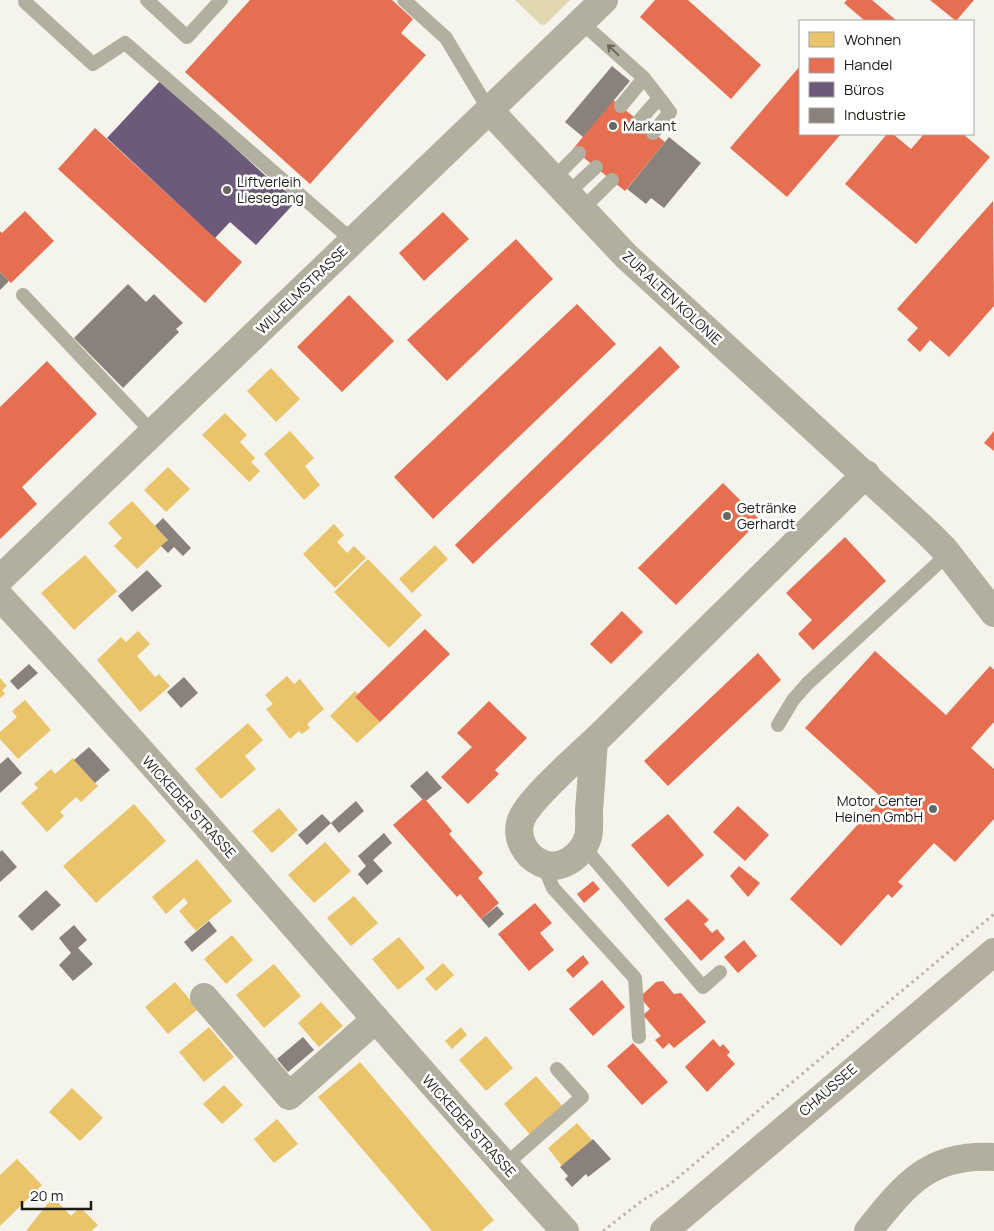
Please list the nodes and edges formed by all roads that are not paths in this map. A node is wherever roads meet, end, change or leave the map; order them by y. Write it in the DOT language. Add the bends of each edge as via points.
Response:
graph roads {
  1 [pos="147,0"];
  2 [pos="221,0"];
  3 [pos="404,0"];
  4 [pos="604,0"];
  5 [pos="25,2"];
  6 [pos="581,22"];
  7 [pos="644,78"];
  8 [pos="659,98"];
  9 [pos="621,106"];
  10 [pos="489,110"];
  11 [pos="638,121"];
  12 [pos="653,133"];
  13 [pos="579,153"];
  14 [pos="596,168"];
  15 [pos="612,180"];
  16 [pos="568,194"];
  17 [pos="352,241"];
  18 [pos="24,295"];
  19 [pos="153,433"];
  20 [pos="866,474"];
  21 [pos="948,554"];
  22 [pos="0,579"];
  23 [pos="0,597"];
  24 [pos="994,613"];
  25 [pos="778,725"];
  26 [pos="594,742"];
  27 [pos="583,846"];
  28 [pos="543,864"];
  29 [pos="994,952"];
  30 [pos="720,972"];
  31 [pos="204,997"];
  32 [pos="376,1019"];
  33 [pos="639,1037"];
  34 [pos="557,1069"];
  35 [pos="994,1156"];
  36 [pos="504,1166"];
  37 [pos="565,1231"];
  38 [pos="664,1231"];
  39 [pos="868,1231"];
  1 -- 2 [label="lane" via="187,37"];
  3 -- 10 [label="lane" via="446,38"];
  4 -- 6 [label="street, WILHELMSTRASSE"];
  5 -- 17 [label="lane" via="93,64 125,44"];
  7 -- 6 [label="lane, one-way"];
  6 -- 10 [label="street, WILHELMSTRASSE"];
  7 -- 8 [label="lane"];
  7 -- 9 [label="lane"];
  8 -- 11 [label="lane"];
  8 -- 12 [label="lane" via="670,112"];
  10 -- 16 [label="street, ZUR ALTEN KOLONIE"];
  10 -- 17 [label="street, WILHELMSTRASSE"];
  13 -- 16 [label="lane"];
  14 -- 16 [label="lane"];
  15 -- 16 [label="lane"];
  16 -- 20 [label="street, ZUR ALTEN KOLONIE" via="626,256"];
  17 -- 19 [label="street, WILHELMSTRASSE"];
  18 -- 19 [label="lane"];
  19 -- 22 [label="street, WILHELMSTRASSE"];
  20 -- 21 [label="street, ZUR ALTEN KOLONIE"];
  20 -- 26 [label="street"];
  21 -- 24 [label="street, ZUR ALTEN KOLONIE"];
  21 -- 25 [label="lane" via="807,684"];
  23 -- 32 [label="street, WICKEDER STRASSE"];
  26 -- 27 [label="street" via="588,836"];
  26 -- 28 [label="street" via="529,806 521,820 518,833 522,844 529,855"];
  27 -- 28 [label="street" via="569,862 556,866"];
  27 -- 30 [label="lane" via="703,987"];
  28 -- 33 [label="lane" via="553,888 635,978"];
  29 -- 38 [label="main road, CHAUSSEE"];
  31 -- 32 [label="street" via="289,1096"];
  32 -- 36 [label="street, WICKEDER STRASSE"];
  34 -- 36 [label="lane" via="582,1098"];
  35 -- 39 [label="street" via="971,1155 948,1160 926,1171 903,1187"];
  36 -- 37 [label="street, WICKEDER STRASSE"];
}
